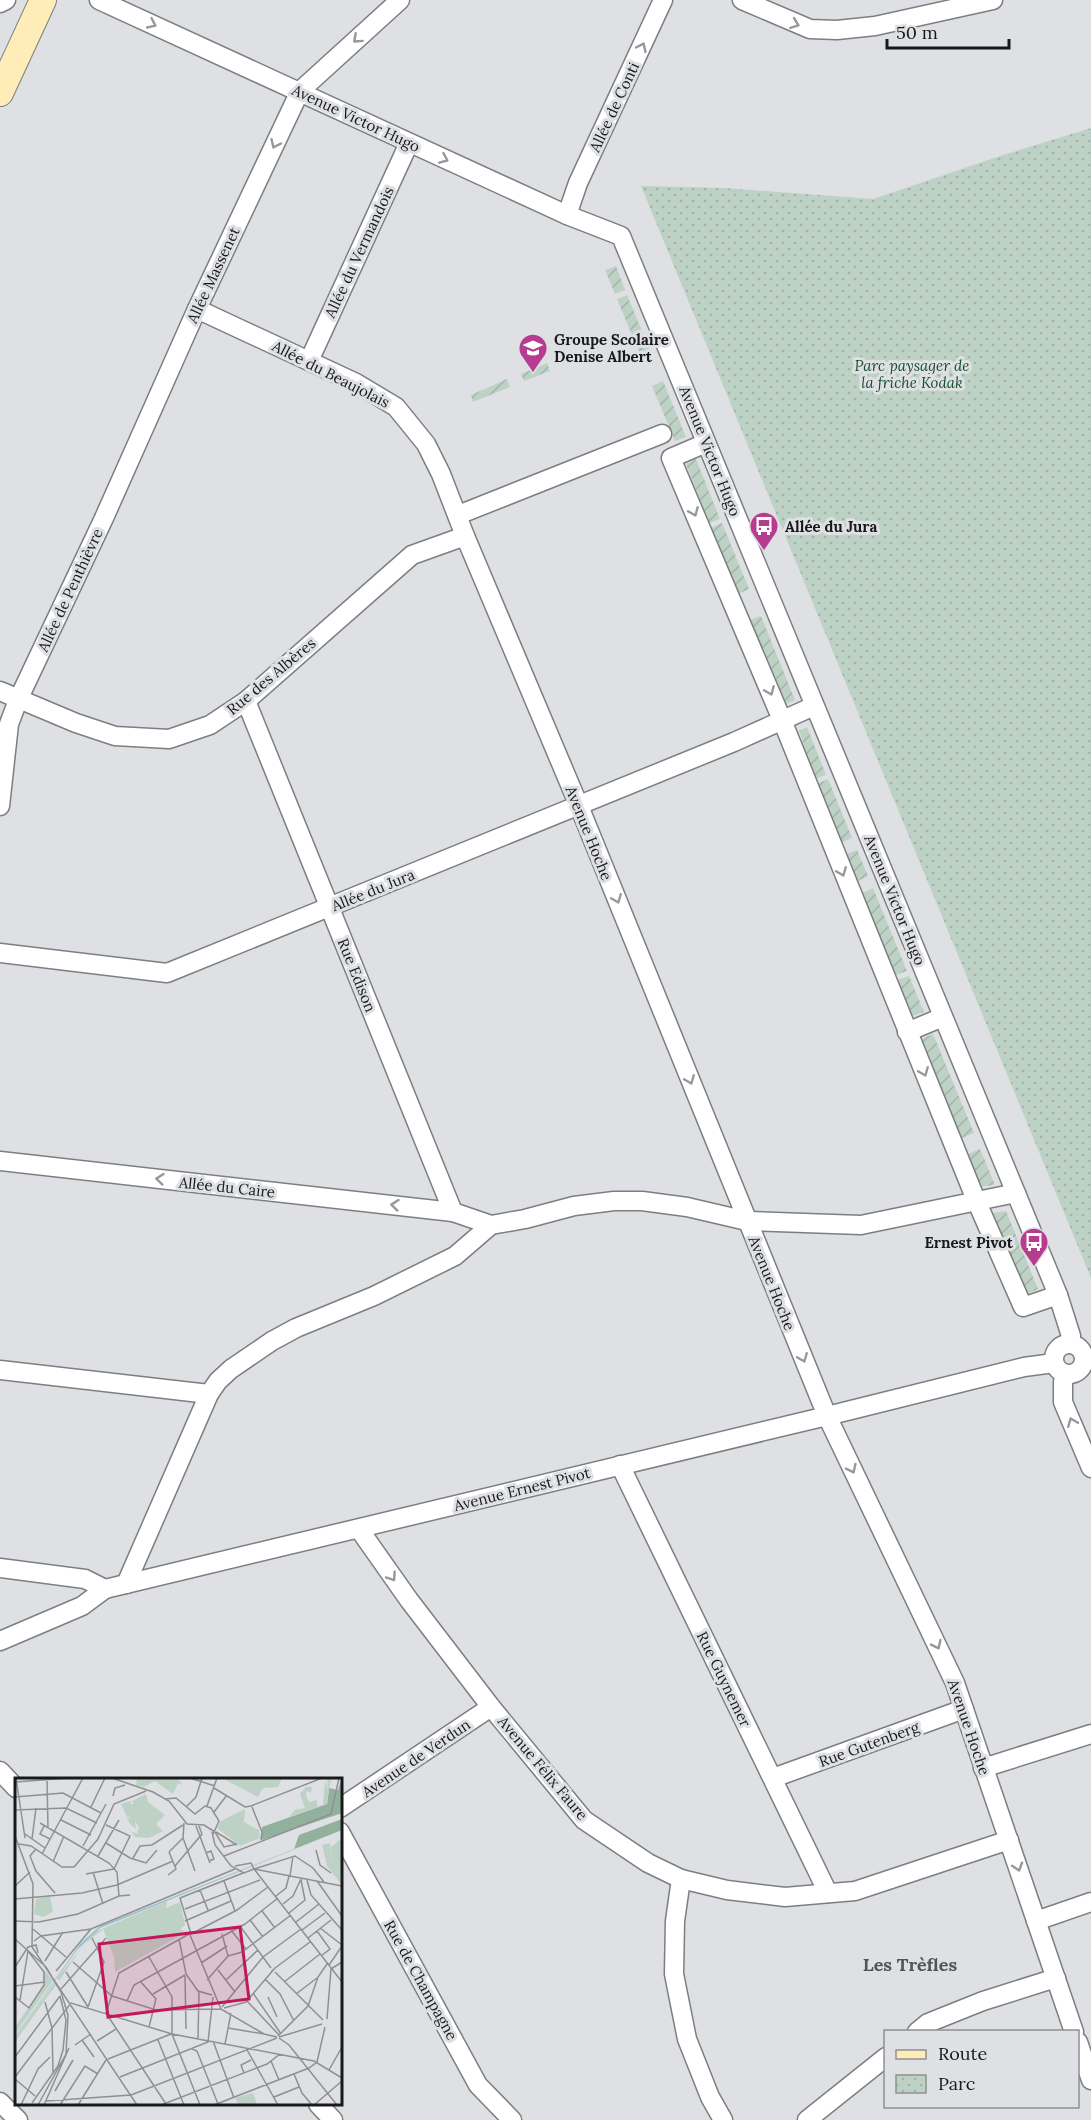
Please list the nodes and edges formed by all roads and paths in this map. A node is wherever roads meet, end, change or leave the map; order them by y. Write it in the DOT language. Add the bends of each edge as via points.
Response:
graph roads {
  1 [pos="6,0"];
  2 [pos="43,0"];
  3 [pos="99,0"];
  4 [pos="400,0"];
  5 [pos="663,0"];
  6 [pos="742,0"];
  7 [pos="993,0"];
  8 [pos="0,3"];
  9 [pos="300,91"];
  10 [pos="0,93"];
  11 [pos="409,143"];
  12 [pos="567,215"];
  13 [pos="197,309"];
  14 [pos="309,361"];
  15 [pos="662,434"];
  16 [pos="706,443"];
  17 [pos="129,460"];
  18 [pos="458,515"];
  19 [pos="465,536"];
  20 [pos="0,691"];
  21 [pos="18,700"];
  22 [pos="246,701"];
  23 [pos="814,706"];
  24 [pos="782,720"];
  25 [pos="0,806"];
  26 [pos="579,806"];
  27 [pos="329,907"];
  28 [pos="0,953"];
  29 [pos="943,1017"];
  30 [pos="907,1032"];
  31 [pos="0,1161"];
  32 [pos="1016,1193"];
  33 [pos="976,1200"];
  34 [pos="453,1212"];
  35 [pos="747,1221"];
  36 [pos="491,1225"];
  37 [pos="1058,1295"];
  38 [pos="1079,1343"];
  39 [pos="0,1370"];
  40 [pos="1072,1371"];
  41 [pos="209,1394"];
  42 [pos="827,1416"];
  43 [pos="620,1465"];
  44 [pos="1091,1468"];
  45 [pos="359,1528"];
  46 [pos="0,1568"];
  47 [pos="126,1584"];
  48 [pos="105,1589"];
  49 [pos="0,1641"];
  50 [pos="491,1707"];
  51 [pos="964,1709"];
  52 [pos="1091,1734"];
  53 [pos="983,1768"];
  54 [pos="0,1771"];
  55 [pos="773,1778"];
  56 [pos="15,1787"];
  57 [pos="342,1807"];
  58 [pos="342,1836"];
  59 [pos="1009,1840"];
  60 [pos="681,1880"];
  61 [pos="828,1893"];
  62 [pos="1091,1902"];
  63 [pos="1036,1921"];
  64 [pos="1056,1978"];
  65 [pos="918,2030"];
  66 [pos="1074,2030"];
  67 [pos="1079,2047"];
  68 [pos="884,2058"];
  69 [pos="1091,2080"];
  70 [pos="0,2102"];
  71 [pos="320,2105"];
  72 [pos="18,2120"];
  73 [pos="333,2120"];
  74 [pos="512,2120"];
  75 [pos="723,2120"];
  76 [pos="807,2120"];
  1 -- 8 [label="street"];
  2 -- 10 [label="street"];
  3 -- 9 [label="street, Avenue Victor Hugo, one-way"];
  4 -- 9 [label="street, one-way"];
  12 -- 5 [label="street, Allée de Conti, one-way" via="578,183"];
  6 -- 7 [label="street, one-way" via="810,29 828,30 875,26"];
  9 -- 11 [label="street, Avenue Victor Hugo"];
  9 -- 13 [label="street, Allée Massenet, one-way"];
  11 -- 12 [label="street, Avenue Victor Hugo, one-way"];
  11 -- 14 [label="street, Allée du Vermandois"];
  12 -- 16 [label="street, Avenue Victor Hugo" via="621,237"];
  13 -- 14 [label="street, Allée du Beaujolais"];
  13 -- 17 [label="street, Allée Massenet"];
  14 -- 18 [label="street, Allée du Beaujolais" via="396,407 426,444"];
  15 -- 18 [label="street"];
  16 -- 23 [label="street, Avenue Victor Hugo"];
  16 -- 24 [label="street, one-way" via="671,458"];
  17 -- 21 [label="street, Allée de Penthièvre"];
  18 -- 19 [label="street, Allée du Beaujolais"];
  19 -- 22 [label="street, Rue des Albères" via="412,555"];
  19 -- 26 [label="street, Avenue Hoche"];
  20 -- 21 [label="street"];
  21 -- 22 [label="street, Rue des Albères" via="115,736 169,739 210,725"];
  21 -- 25 [label="street, Allée de Penthièvre" via="9,724"];
  22 -- 27 [label="street, Rue Edison"];
  23 -- 24 [label="street, Allée du Jura"];
  23 -- 29 [label="street, Avenue Victor Hugo"];
  24 -- 26 [label="street, Allée du Jura"];
  24 -- 30 [label="street, one-way"];
  26 -- 27 [label="street, Allée du Jura"];
  26 -- 35 [label="street, Avenue Hoche, one-way"];
  27 -- 28 [label="street, Allée du Jura" via="167,973"];
  27 -- 34 [label="street, Rue Edison"];
  29 -- 30 [label="street"];
  29 -- 32 [label="street, Avenue Victor Hugo"];
  30 -- 33 [label="street, one-way"];
  34 -- 31 [label="street, Allée du Caire, one-way"];
  32 -- 33 [label="street"];
  32 -- 37 [label="street, Avenue Victor Hugo"];
  33 -- 35 [label="street" via="861,1225"];
  33 -- 37 [label="street" via="1023,1307"];
  34 -- 36 [label="street"];
  35 -- 36 [label="street" via="667,1204 614,1201"];
  35 -- 42 [label="street, Avenue Hoche, one-way"];
  36 -- 41 [label="street" via="455,1256 272,1341 231,1369"];
  37 -- 38 [label="street, Avenue Victor Hugo" via="1071,1335"];
  38 -- 40 [label="street, Avenue Victor Hugo" via="1083,1363"];
  38 -- 40 [label="street" via="1057,1350"];
  39 -- 41 [label="street"];
  40 -- 42 [label="street, Avenue Ernest Pivot" via="1024,1367"];
  44 -- 40 [label="street, one-way" via="1063,1402 1063,1382"];
  41 -- 47 [label="street"];
  42 -- 43 [label="street, Avenue Ernest Pivot"];
  42 -- 51 [label="street, Avenue Hoche, one-way"];
  43 -- 45 [label="street, Avenue Ernest Pivot"];
  43 -- 55 [label="street, Rue Guynemer"];
  45 -- 47 [label="street, Avenue Ernest Pivot"];
  45 -- 50 [label="street, Avenue Félix Faure, one-way"];
  46 -- 48 [label="street" via="85,1579"];
  47 -- 48 [label="street, Avenue Ernest Pivot"];
  48 -- 49 [label="street, Avenue Ernest Pivot" via="82,1606"];
  50 -- 57 [label="street, Avenue de Verdun"];
  50 -- 60 [label="street, Avenue Félix Faure" via="584,1820"];
  51 -- 53 [label="street, Avenue Hoche"];
  51 -- 55 [label="street, Rue Gutenberg"];
  52 -- 53 [label="street"];
  53 -- 59 [label="street, Avenue Hoche"];
  54 -- 56 [label="street"];
  55 -- 61 [label="street, Rue Guynemer"];
  58 -- 74 [label="street, Rue de Champagne" via="478,2085"];
  59 -- 61 [label="street, Avenue Félix Faure" via="855,1891"];
  59 -- 63 [label="street, Avenue Hoche, one-way"];
  60 -- 61 [label="street, Avenue Félix Faure" via="785,1897"];
  60 -- 75 [label="street" via="674,1974 687,2039"];
  62 -- 63 [label="street"];
  63 -- 64 [label="street, Avenue Hoche"];
  64 -- 65 [label="street" via="983,2001"];
  64 -- 66 [label="street, Avenue Hoche"];
  67 -- 69 [label="street"];
  68 -- 76 [label="street"];
  70 -- 72 [label="street"];
  71 -- 73 [label="street"];
}
